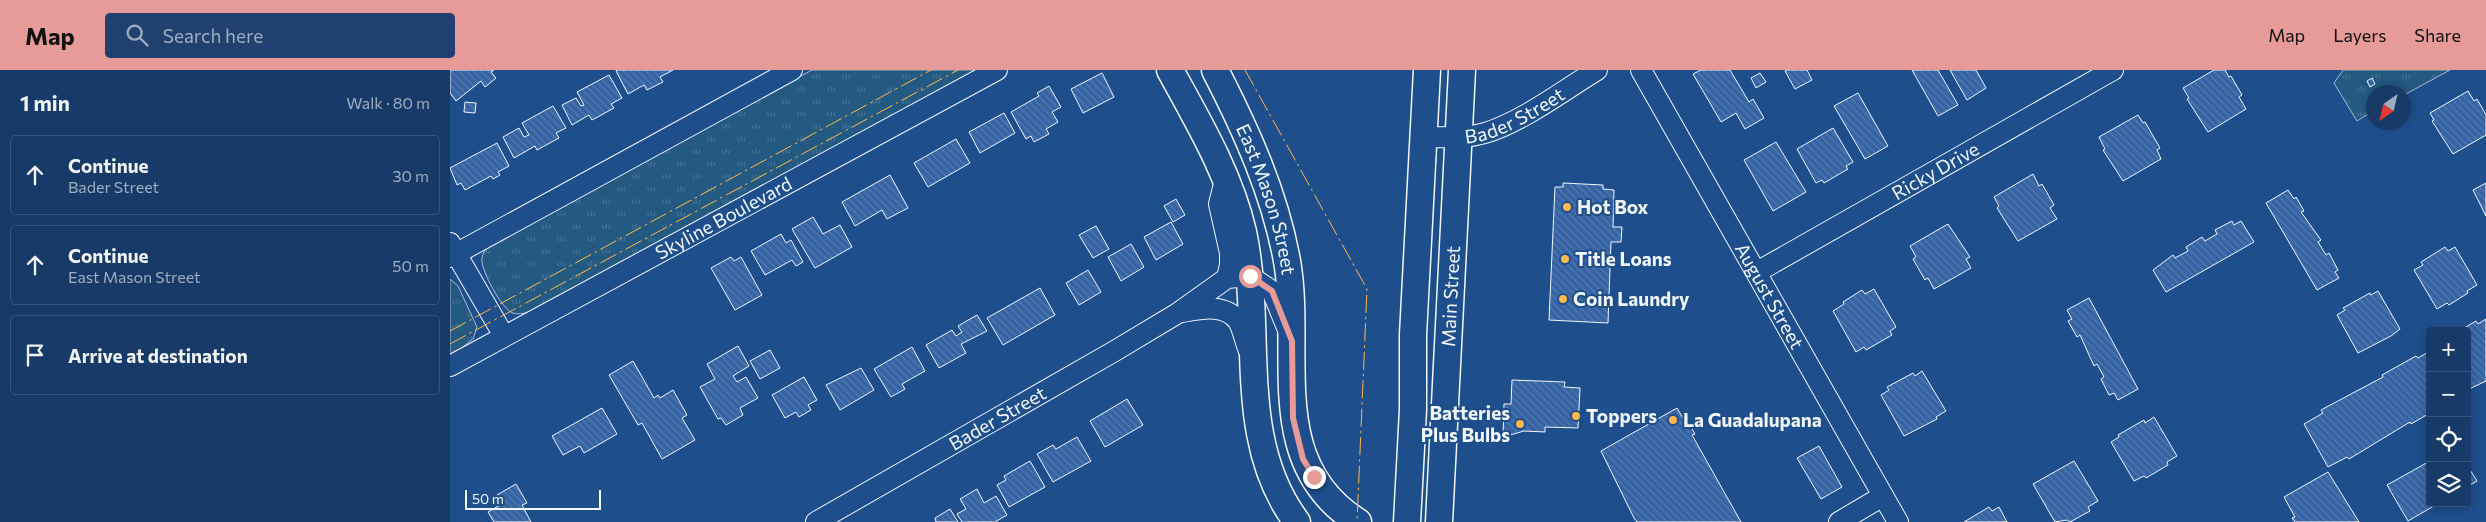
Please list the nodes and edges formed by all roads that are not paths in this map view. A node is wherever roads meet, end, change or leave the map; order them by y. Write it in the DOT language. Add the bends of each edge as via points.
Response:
graph roads {
  1 [pos="792,70"];
  2 [pos="997,70"];
  3 [pos="1170,70"];
  4 [pos="1215,70"];
  5 [pos="1427,70"];
  6 [pos="1462,70"];
  7 [pos="1597,70"];
  8 [pos="1641,70"];
  9 [pos="2114,70"];
  10 [pos="1424,137"];
  11 [pos="1458,138"];
  12 [pos="452,251"];
  13 [pos="1757,272"];
  14 [pos="1238,277"];
  15 [pos="1178,313"];
  16 [pos="504,336"];
  17 [pos="1292,341"];
  18 [pos="450,366"];
  19 [pos="1255,366"];
  20 [pos="1883,496"];
  21 [pos="816,522"];
  22 [pos="1297,522"];
  23 [pos="1358,522"];
  24 [pos="1407,522"];
  25 [pos="1439,522"];
  26 [pos="1839,522"];
  27 [pos="1898,522"];
  1 -- 12 [label="street"];
  2 -- 16 [label="street, Skyline Boulevard"];
  3 -- 14 [label="main road, East Mason Street" via="1208,140 1242,231"];
  4 -- 17 [label="main road, East Mason Street" via="1266,179 1287,262"];
  5 -- 10 [label="main road, Main Street"];
  6 -- 11 [label="main road, Main Street"];
  7 -- 11 [label="street, Bader Street" via="1506,125"];
  8 -- 13 [label="street, August Street"];
  9 -- 13 [label="street, Ricky Drive"];
  10 -- 11 [label="street, Bader Street"];
  10 -- 24 [label="main road, Main Street"];
  11 -- 25 [label="main road, Main Street"];
  12 -- 16 [label="street"];
  13 -- 20 [label="street, August Street"];
  14 -- 15 [label="street, Bader Street"];
  14 -- 17 [label="street" via="1272,291"];
  14 -- 19 [label="main road, East Mason Street"];
  15 -- 19 [label="street, Bader Street" via="1207,308 1221,310 1238,321"];
  15 -- 21 [label="street, Bader Street"];
  16 -- 18 [label="street, Skyline Boulevard"];
  17 -- 23 [label="main road, East Mason Street" via="1293,418 1303,459 1325,492"];
  19 -- 22 [label="main road, East Mason Street" via="1258,425 1267,466 1282,500"];
  20 -- 26 [label="street"];
  20 -- 27 [label="street, August Street"];
}
